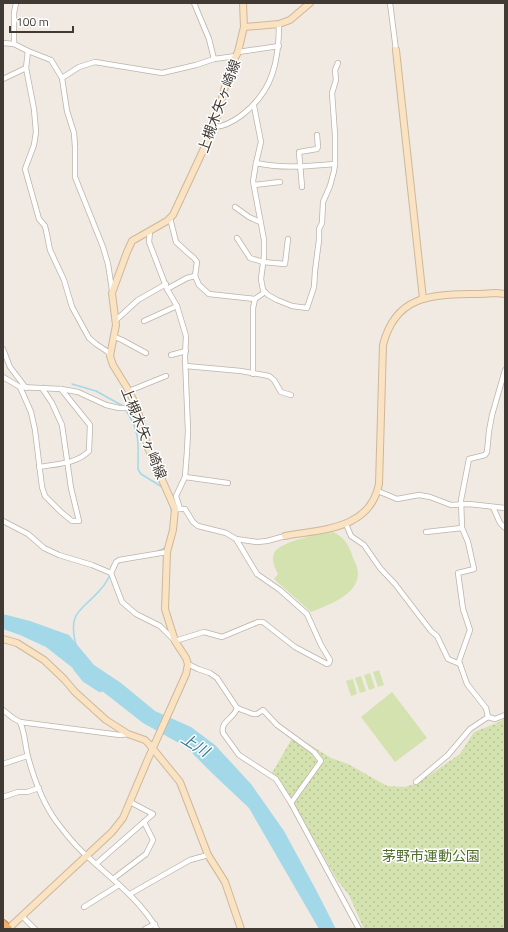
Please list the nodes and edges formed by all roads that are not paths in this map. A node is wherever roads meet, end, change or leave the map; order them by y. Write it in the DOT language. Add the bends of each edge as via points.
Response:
graph roads {
  1 [pos="16,3"];
  2 [pos="194,3"];
  3 [pos="243,3"];
  4 [pos="310,3"];
  5 [pos="390,3"];
  6 [pos="279,24"];
  7 [pos="244,27"];
  8 [pos="3,42"];
  9 [pos="14,44"];
  10 [pos="279,46"];
  11 [pos="396,50"];
  12 [pos="28,51"];
  13 [pos="237,54"];
  14 [pos="214,59"];
  15 [pos="338,63"];
  16 [pos="26,68"];
  17 [pos="62,78"];
  18 [pos="3,79"];
  19 [pos="254,106"];
  20 [pos="214,127"];
  21 [pos="317,135"];
  22 [pos="256,163"];
  23 [pos="335,164"];
  24 [pos="300,166"];
  25 [pos="280,182"];
  26 [pos="254,185"];
  27 [pos="302,187"];
  28 [pos="235,207"];
  29 [pos="170,218"];
  30 [pos="260,222"];
  31 [pos="150,231"];
  32 [pos="237,238"];
  33 [pos="288,239"];
  34 [pos="263,262"];
  35 [pos="195,276"];
  36 [pos="166,286"];
  37 [pos="265,292"];
  38 [pos="112,293"];
  39 [pos="505,294"];
  40 [pos="254,299"];
  41 [pos="423,299"];
  42 [pos="176,306"];
  43 [pos="115,321"];
  44 [pos="144,321"];
  45 [pos="114,337"];
  46 [pos="3,349"];
  47 [pos="186,351"];
  48 [pos="146,353"];
  49 [pos="171,355"];
  50 [pos="110,356"];
  51 [pos="186,366"];
  52 [pos="505,370"];
  53 [pos="252,374"];
  54 [pos="166,376"];
  55 [pos="3,377"];
  56 [pos="20,387"];
  57 [pos="26,388"];
  58 [pos="42,388"];
  59 [pos="61,389"];
  60 [pos="129,391"];
  61 [pos="290,395"];
  62 [pos="134,408"];
  63 [pos="67,462"];
  64 [pos="39,467"];
  65 [pos="185,477"];
  66 [pos="228,483"];
  67 [pos="378,490"];
  68 [pos="461,504"];
  69 [pos="493,507"];
  70 [pos="505,508"];
  71 [pos="178,509"];
  72 [pos="3,521"];
  73 [pos="346,524"];
  74 [pos="462,528"];
  75 [pos="505,528"];
  76 [pos="426,532"];
  77 [pos="284,536"];
  78 [pos="236,539"];
  79 [pos="167,552"];
  80 [pos="109,572"];
  81 [pos="3,639"];
  82 [pos="175,641"];
  83 [pos="188,664"];
  84 [pos="460,664"];
  85 [pos="237,708"];
  86 [pos="3,710"];
  87 [pos="505,715"];
  88 [pos="488,718"];
  89 [pos="20,722"];
  90 [pos="128,734"];
  91 [pos="152,749"];
  92 [pos="27,756"];
  93 [pos="3,764"];
  94 [pos="416,782"];
  95 [pos="39,788"];
  96 [pos="3,797"];
  97 [pos="130,802"];
  98 [pos="291,803"];
  99 [pos="144,822"];
  100 [pos="208,855"];
  101 [pos="87,857"];
  102 [pos="96,864"];
  103 [pos="112,879"];
  104 [pos="119,885"];
  105 [pos="130,894"];
  106 [pos="84,907"];
  107 [pos="22,916"];
  108 [pos="3,924"];
  109 [pos="156,927"];
  110 [pos="8,929"];
  111 [pos="35,929"];
  112 [pos="145,929"];
  113 [pos="241,929"];
  114 [pos="359,929"];
  1 -- 9 [label="street"];
  2 -- 14 [label="street" via="209,39"];
  3 -- 7 [label="main road, 上槻木矢ヶ崎線"];
  4 -- 6 [label="main road" via="290,20"];
  5 -- 11 [label="street"];
  6 -- 7 [label="main road"];
  6 -- 10 [label="street"];
  7 -- 13 [label="main road, 上槻木矢ヶ崎線"];
  8 -- 9 [label="street"];
  9 -- 12 [label="street"];
  10 -- 13 [label="street"];
  10 -- 19 [label="street" via="272,76"];
  11 -- 41 [label="main road"];
  12 -- 16 [label="street"];
  12 -- 17 [label="street" via="52,60"];
  13 -- 14 [label="street"];
  13 -- 20 [label="main road, 上槻木矢ヶ崎線" via="231,64"];
  14 -- 17 [label="street" via="196,66 162,73 95,62 79,67"];
  15 -- 23 [label="street" via="332,93"];
  16 -- 18 [label="street"];
  16 -- 50 [label="street" via="36,132 25,169 39,219 45,226 50,250 64,280 72,307 89,338"];
  17 -- 38 [label="street" via="67,111 74,133 75,176 103,247"];
  19 -- 20 [label="street" via="236,120"];
  19 -- 22 [label="street" via="261,142"];
  20 -- 29 [label="main road, 上槻木矢ヶ崎線"];
  21 -- 24 [label="street" via="317,149 299,152"];
  22 -- 24 [label="street" via="272,167"];
  22 -- 26 [label="street"];
  23 -- 24 [label="street"];
  23 -- 37 [label="street" via="323,202 314,287 307,308 292,306"];
  24 -- 27 [label="street"];
  25 -- 26 [label="street"];
  26 -- 30 [label="street"];
  28 -- 30 [label="street"];
  29 -- 31 [label="main road, 上槻木矢ヶ崎線"];
  29 -- 35 [label="street" via="176,242 197,262"];
  30 -- 34 [label="street" via="264,240"];
  31 -- 36 [label="street" via="149,242"];
  31 -- 38 [label="main road, 上槻木矢ヶ崎線" via="132,241"];
  32 -- 34 [label="street" via="250,258"];
  33 -- 34 [label="street" via="285,264"];
  34 -- 37 [label="street" via="261,279"];
  35 -- 36 [label="street"];
  35 -- 40 [label="street" via="199,285 209,294"];
  36 -- 42 [label="street"];
  36 -- 43 [label="street" via="138,300"];
  37 -- 40 [label="street"];
  38 -- 43 [label="main road, 上槻木矢ヶ崎線"];
  39 -- 41 [label="main road" via="445,295"];
  40 -- 53 [label="street"];
  41 -- 67 [label="main road" via="407,306 393,319 383,345"];
  42 -- 44 [label="street"];
  42 -- 47 [label="street" via="186,336"];
  43 -- 45 [label="main road, 上槻木矢ヶ崎線"];
  45 -- 48 [label="street"];
  45 -- 50 [label="main road, 上槻木矢ヶ崎線"];
  46 -- 57 [label="street" via="10,367"];
  47 -- 49 [label="street"];
  47 -- 51 [label="street"];
  50 -- 60 [label="main road, 上槻木矢ヶ崎線"];
  51 -- 53 [label="street"];
  51 -- 65 [label="street" via="188,430"];
  52 -- 68 [label="street" via="492,415 487,452 469,459"];
  53 -- 61 [label="street" via="269,376 281,392"];
  54 -- 60 [label="street"];
  55 -- 56 [label="street"];
  56 -- 57 [label="street"];
  56 -- 64 [label="street" via="31,412"];
  57 -- 58 [label="street"];
  58 -- 59 [label="street"];
  58 -- 63 [label="street" via="62,425"];
  59 -- 62 [label="street" via="78,392 106,405"];
  59 -- 63 [label="street" via="90,425 89,451 84,457"];
  60 -- 62 [label="main road, 上槻木矢ヶ崎線"];
  62 -- 71 [label="main road, 上槻木矢ヶ崎線" via="148,448"];
  63 -- 64 [label="street"];
  63 -- 64 [label="street" via="79,521 72,521 45,496"];
  65 -- 66 [label="street"];
  65 -- 71 [label="street" via="177,493"];
  67 -- 68 [label="street" via="397,499 419,495 447,505"];
  67 -- 73 [label="main road" via="372,503 361,515"];
  68 -- 69 [label="street"];
  68 -- 74 [label="street"];
  69 -- 70 [label="street"];
  69 -- 75 [label="street"];
  71 -- 78 [label="street" via="185,509 198,526"];
  71 -- 79 [label="main road, 上槻木矢ヶ崎線"];
  72 -- 80 [label="street" via="28,534 44,548"];
  73 -- 77 [label="main road"];
  73 -- 84 [label="street" via="351,536 364,545 437,636 448,659"];
  74 -- 76 [label="street"];
  74 -- 84 [label="street" via="474,569 458,573 463,609 470,630"];
  77 -- 78 [label="street" via="257,542"];
  78 -- 82 [label="street" via="257,574 307,614 330,660 329,663 308,655 263,622 222,636 204,632"];
  79 -- 80 [label="street" via="119,560"];
  79 -- 82 [label="main road, 上槻木矢ヶ崎線" via="165,609"];
  80 -- 82 [label="street" via="122,602 136,614 160,626"];
  81 -- 90 [label="main road" via="17,643 44,660 89,706"];
  82 -- 83 [label="main road, 上槻木矢ヶ崎線"];
  83 -- 85 [label="street" via="217,678"];
  83 -- 91 [label="main road" via="186,674"];
  84 -- 88 [label="street" via="467,684 486,708"];
  85 -- 98 [label="street" via="224,724 223,733 239,755 276,779"];
  85 -- 98 [label="street" via="253,714 264,710 277,725 314,752 321,761"];
  86 -- 89 [label="street"];
  87 -- 88 [label="street" via="495,719"];
  88 -- 94 [label="street" via="470,729 448,755"];
  89 -- 90 [label="street"];
  89 -- 92 [label="street"];
  90 -- 91 [label="main road" via="145,740"];
  91 -- 97 [label="main road"];
  91 -- 100 [label="main road" via="180,782"];
  92 -- 93 [label="street"];
  92 -- 95 [label="street"];
  95 -- 96 [label="street"];
  95 -- 101 [label="street" via="56,821"];
  97 -- 99 [label="street" via="153,814"];
  97 -- 101 [label="main road" via="123,818"];
  98 -- 114 [label="street"];
  99 -- 102 [label="street"];
  99 -- 103 [label="street" via="153,840 149,850"];
  100 -- 105 [label="street" via="190,860"];
  100 -- 113 [label="main road" via="225,882"];
  101 -- 102 [label="street"];
  101 -- 107 [label="main road"];
  102 -- 103 [label="street"];
  103 -- 104 [label="street"];
  104 -- 105 [label="street"];
  104 -- 106 [label="street"];
  105 -- 109 [label="street"];
  107 -- 110 [label="main road"];
  107 -- 111 [label="street"];
  108 -- 110 [label="highway"];
  109 -- 112 [label="street"];
}
